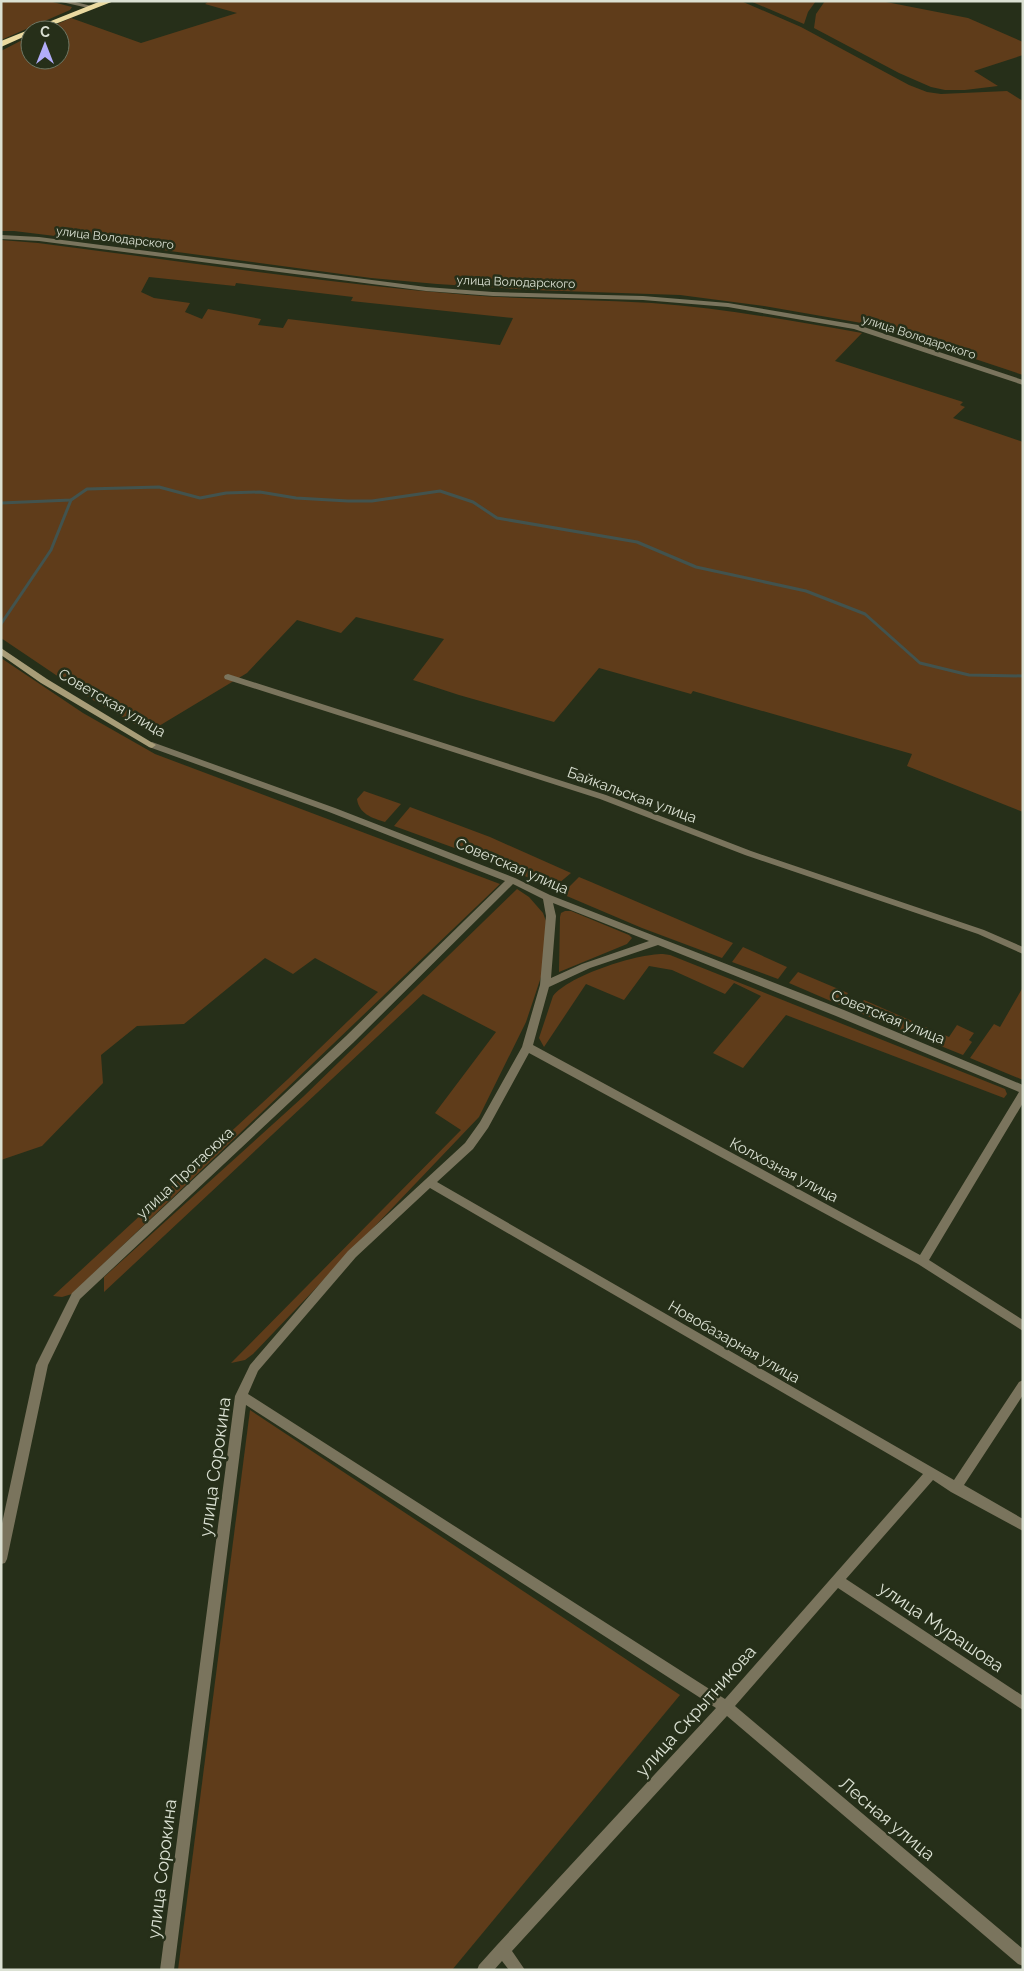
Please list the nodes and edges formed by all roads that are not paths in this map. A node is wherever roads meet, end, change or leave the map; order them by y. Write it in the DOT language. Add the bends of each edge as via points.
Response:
graph roads {
  1 [pos="60,1"];
  2 [pos="110,1"];
  3 [pos="93,7"];
  4 [pos="58,20"];
  5 [pos="20,35"];
  6 [pos="1,44"];
  7 [pos="1,237"];
  8 [pos="1023,383"];
  9 [pos="1,651"];
  10 [pos="228,677"];
  11 [pos="152,746"];
  12 [pos="512,880"];
  13 [pos="547,898"];
  14 [pos="659,941"];
  15 [pos="1023,951"];
  16 [pos="545,985"];
  17 [pos="527,1047"];
  18 [pos="1023,1089"];
  19 [pos="1023,1094"];
  20 [pos="430,1183"];
  21 [pos="922,1261"];
  22 [pos="1023,1326"];
  23 [pos="1023,1385"];
  24 [pos="241,1396"];
  25 [pos="931,1474"];
  26 [pos="956,1488"];
  27 [pos="1023,1526"];
  28 [pos="1,1559"];
  29 [pos="838,1581"];
  30 [pos="1023,1704"];
  31 [pos="726,1707"];
  32 [pos="502,1950"];
  33 [pos="1023,1959"];
  34 [pos="167,1970"];
  35 [pos="484,1970"];
  36 [pos="518,1970"];
  1 -- 3 [label="street"];
  2 -- 3 [label="highway"];
  3 -- 4 [label="highway"];
  5 -- 6 [label="highway"];
  7 -- 8 [label="street, улица Володарского" via="426,289 728,305 855,327"];
  9 -- 11 [label="street, Советская улица"];
  10 -- 15 [label="street, Байкальская улица" via="603,797 748,853 981,932"];
  11 -- 12 [label="street, Советская улица" via="332,810"];
  12 -- 13 [label="street, Советская улица"];
  12 -- 28 [label="street, улица Протасюка" via="350,1039 76,1296 42,1365"];
  13 -- 14 [label="street, Советская улица"];
  13 -- 16 [label="street, улица Сорокина" via="551,923"];
  14 -- 16 [label="street" via="586,966"];
  14 -- 18 [label="street, Советская улица"];
  16 -- 17 [label="street, улица Сорокина"];
  17 -- 20 [label="street, улица Сорокина" via="484,1125 469,1146"];
  17 -- 21 [label="street, Колхозная улица"];
  19 -- 21 [label="street"];
  20 -- 24 [label="street, улица Сорокина" via="352,1254 254,1368"];
  20 -- 25 [label="street, Новобазарная улица"];
  21 -- 22 [label="street, Колхозная улица"];
  23 -- 26 [label="street"];
  24 -- 31 [label="street, Лесная улица"];
  24 -- 34 [label="street, улица Сорокина"];
  25 -- 26 [label="street, Новобазарная улица"];
  25 -- 29 [label="street, улица Скрытникова"];
  26 -- 27 [label="street, Новобазарная улица"];
  29 -- 30 [label="street, улица Мурашова"];
  29 -- 31 [label="street, улица Скрытникова"];
  31 -- 32 [label="street, улица Скрытникова"];
  31 -- 33 [label="street, Лесная улица"];
  32 -- 35 [label="street, улица Скрытникова"];
  32 -- 36 [label="street"];
}
